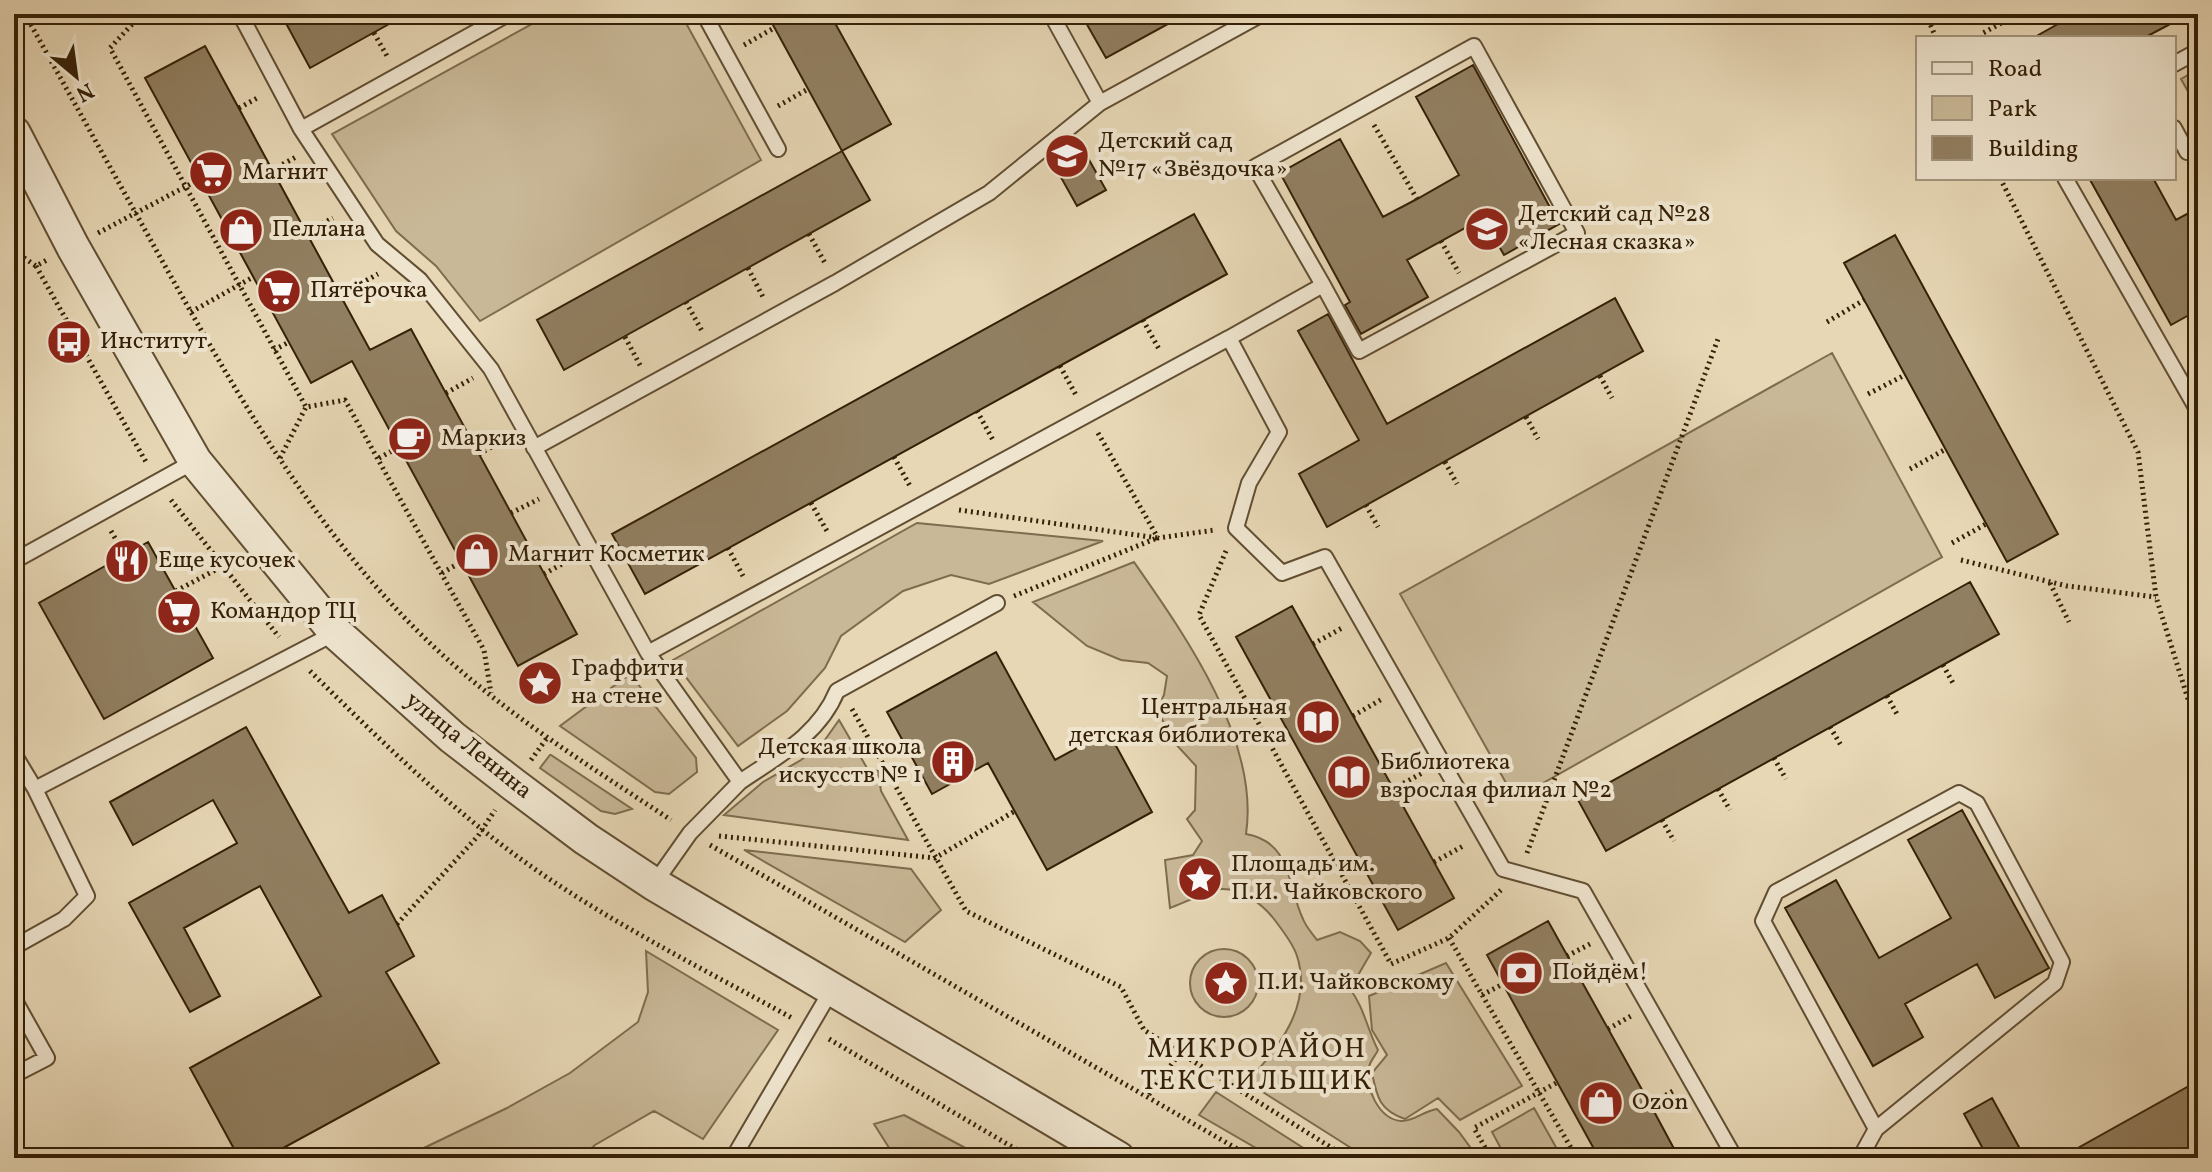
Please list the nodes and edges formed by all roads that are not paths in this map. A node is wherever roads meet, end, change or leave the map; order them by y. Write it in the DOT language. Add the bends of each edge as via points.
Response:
graph roads {
  1 [pos="240,14"];
  2 [pos="508,14"];
  3 [pos="704,14"];
  4 [pos="1051,14"];
  5 [pos="1262,14"];
  6 [pos="2198,51"];
  7 [pos="2176,63"];
  8 [pos="1100,103"];
  9 [pos="301,129"];
  10 [pos="2176,132"];
  11 [pos="14,133"];
  12 [pos="2198,147"];
  13 [pos="778,149"];
  14 [pos="2066,180"];
  15 [pos="1323,285"];
  16 [pos="1229,338"];
  17 [pos="2198,411"];
  18 [pos="534,448"];
  19 [pos="195,461"];
  20 [pos="14,561"];
  21 [pos="997,603"];
  22 [pos="335,632"];
  23 [pos="648,653"];
  24 [pos="14,754"];
  25 [pos="740,782"];
  26 [pos="35,789"];
  27 [pos="654,884"];
  28 [pos="14,947"];
  29 [pos="832,989"];
  30 [pos="14,999"];
  31 [pos="14,1075"];
  32 [pos="1876,1129"];
  33 [pos="733,1158"];
  34 [pos="1118,1158"];
  35 [pos="1735,1158"];
  36 [pos="1860,1158"];
  1 -- 9 [label="lane"];
  2 -- 9 [label="lane"];
  3 -- 13 [label="lane"];
  4 -- 8 [label="lane"];
  5 -- 8 [label="lane"];
  6 -- 7 [label="lane"];
  8 -- 18 [label="lane" via="989,193"];
  9 -- 18 [label="lane" via="377,244 420,280 491,369"];
  10 -- 12 [label="lane" via="2187,152"];
  11 -- 19 [label="street, улица Ленина"];
  14 -- 17 [label="lane"];
  15 -- 15 [label="lane" via="1255,167 1474,46 1577,233 1359,351"];
  15 -- 16 [label="lane"];
  16 -- 23 [label="lane"];
  16 -- 35 [label="lane" via="1279,432 1249,483 1236,528 1282,573 1325,557 1503,869 1583,891"];
  18 -- 23 [label="lane"];
  19 -- 20 [label="lane"];
  19 -- 22 [label="street, улица Ленина"];
  21 -- 25 [label="lane" via="837,691 829,712 801,741"];
  22 -- 26 [label="lane"];
  22 -- 27 [label="street, улица Ленина" via="452,737"];
  23 -- 25 [label="lane"];
  24 -- 26 [label="lane"];
  25 -- 27 [label="lane" via="690,833"];
  26 -- 28 [label="lane" via="87,896 64,919"];
  27 -- 29 [label="street, улица Ленина"];
  29 -- 33 [label="lane"];
  29 -- 34 [label="street, улица Ленина"];
  30 -- 31 [label="lane" via="47,1058"];
  32 -- 32 [label="lane" via="2055,983 2062,962 1977,803 1959,793 1776,892 1763,921"];
  32 -- 36 [label="lane"];
}
